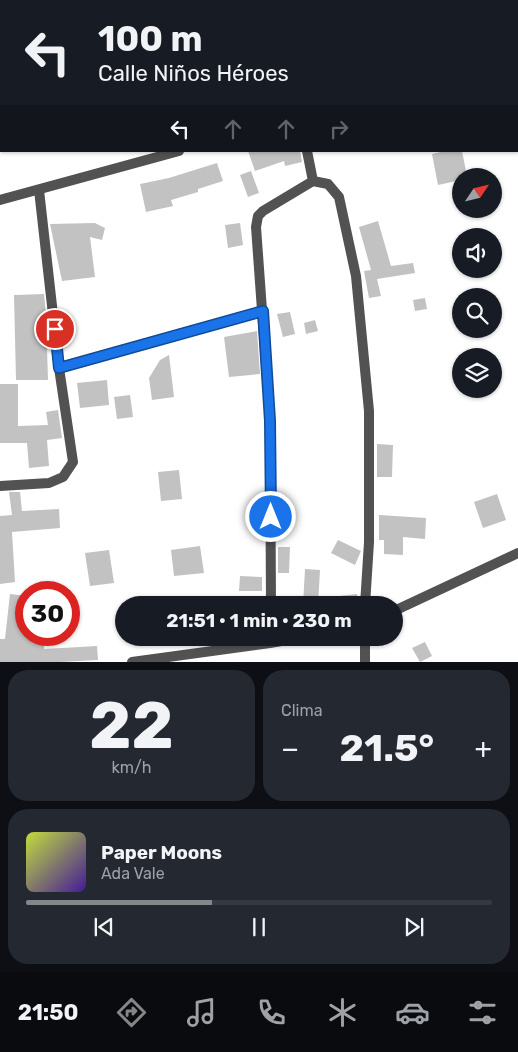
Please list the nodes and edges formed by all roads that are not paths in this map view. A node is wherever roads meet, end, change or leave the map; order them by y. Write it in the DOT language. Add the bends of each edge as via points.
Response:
graph roads {
  1 [pos="175,152"];
  2 [pos="307,152"];
  3 [pos="313,181"];
  4 [pos="39,190"];
  5 [pos="0,200"];
  6 [pos="263,311"];
  7 [pos="59,368"];
  8 [pos="0,486"];
  9 [pos="518,553"];
  10 [pos="270,596"];
  11 [pos="366,596"];
  12 [pos="403,607"];
  13 [pos="232,646"];
  14 [pos="365,646"];
  15 [pos="132,662"];
  16 [pos="366,662"];
  1 -- 4 [label="street"];
  2 -- 3 [label="street"];
  3 -- 6 [label="street" via="258,216 256,227"];
  3 -- 11 [label="street" via="328,184 339,197 356,276 369,411"];
  4 -- 5 [label="street"];
  4 -- 7 [label="street"];
  6 -- 7 [label="street"];
  6 -- 10 [label="street" via="270,421"];
  7 -- 8 [label="street" via="73,462 63,477 48,483"];
  9 -- 12 [label="street"];
  13 -- 15 [label="street"];
  14 -- 16 [label="street"];
}
